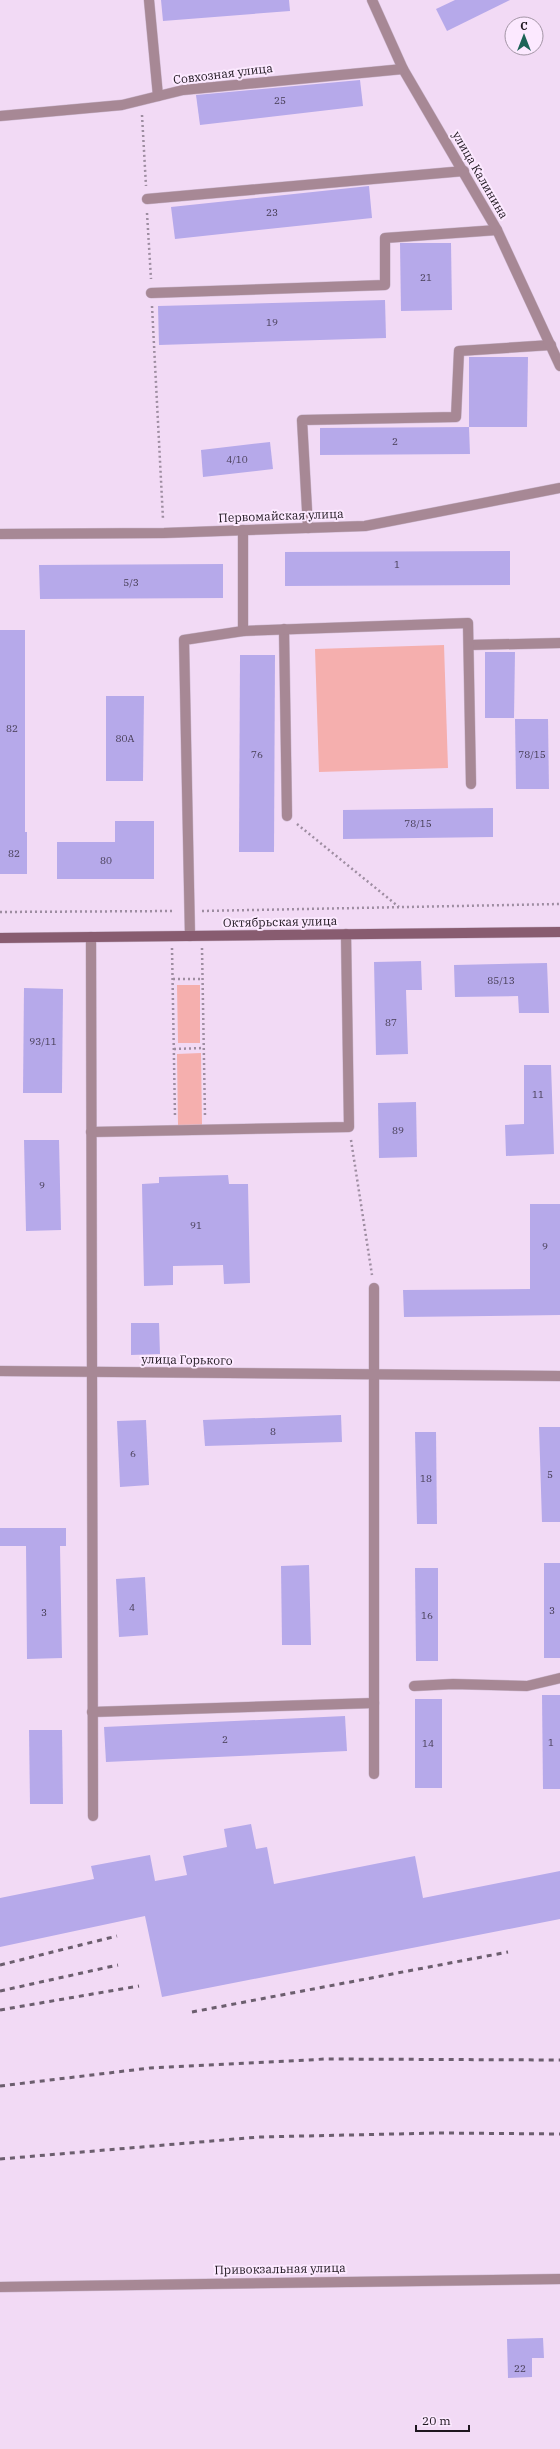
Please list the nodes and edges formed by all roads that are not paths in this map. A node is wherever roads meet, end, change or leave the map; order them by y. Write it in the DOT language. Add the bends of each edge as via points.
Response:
graph roads {
  1 [pos="149,0"];
  2 [pos="372,0"];
  3 [pos="403,69"];
  4 [pos="158,96"];
  5 [pos="0,116"];
  6 [pos="464,171"];
  7 [pos="147,199"];
  8 [pos="497,230"];
  9 [pos="151,292"];
  10 [pos="551,346"];
  11 [pos="560,366"];
  12 [pos="560,488"];
  13 [pos="308,528"];
  14 [pos="243,530"];
  15 [pos="0,534"];
  16 [pos="284,629"];
  17 [pos="243,631"];
  18 [pos="560,643"];
  19 [pos="469,645"];
  20 [pos="471,784"];
  21 [pos="287,816"];
  22 [pos="560,932"];
  23 [pos="346,934"];
  24 [pos="190,936"];
  25 [pos="91,937"];
  26 [pos="0,938"];
  27 [pos="92,1132"];
  28 [pos="374,1288"];
  29 [pos="0,1371"];
  30 [pos="92,1372"];
  31 [pos="374,1375"];
  32 [pos="560,1376"];
  33 [pos="560,1678"];
  34 [pos="414,1686"];
  35 [pos="374,1703"];
  36 [pos="92,1712"];
  37 [pos="374,1774"];
  38 [pos="93,1816"];
  39 [pos="560,2280"];
  40 [pos="0,2286"];
  1 -- 4 [label="street"];
  2 -- 3 [label="street, улица Калинина"];
  3 -- 4 [label="street, Совхозная улица" via="190,89"];
  3 -- 6 [label="street, улица Калинина"];
  4 -- 5 [label="street, Совхозная улица" via="122,105"];
  6 -- 7 [label="street"];
  6 -- 8 [label="street, улица Калинина"];
  8 -- 9 [label="street" via="385,238 385,285"];
  8 -- 10 [label="street, улица Калинина"];
  10 -- 11 [label="street, улица Калинина"];
  10 -- 13 [label="street" via="459,351 456,417 302,420"];
  12 -- 13 [label="street, Первомайская улица" via="365,526"];
  13 -- 14 [label="street, Первомайская улица"];
  14 -- 15 [label="street, Первомайская улица"];
  14 -- 17 [label="street"];
  16 -- 17 [label="street"];
  16 -- 19 [label="street" via="468,624"];
  16 -- 21 [label="street"];
  17 -- 24 [label="street" via="184,640"];
  18 -- 19 [label="street"];
  19 -- 20 [label="street"];
  22 -- 23 [label="main road, Октябрьская улица"];
  23 -- 24 [label="main road, Октябрьская улица"];
  23 -- 27 [label="street" via="349,1127"];
  24 -- 25 [label="main road, Октябрьская улица"];
  25 -- 26 [label="main road, Октябрьская улица"];
  25 -- 27 [label="street"];
  27 -- 30 [label="street"];
  28 -- 31 [label="street"];
  29 -- 30 [label="street, улица Горького"];
  30 -- 31 [label="street, улица Горького"];
  30 -- 36 [label="street"];
  31 -- 32 [label="street, улица Горького"];
  31 -- 35 [label="street"];
  33 -- 34 [label="street" via="527,1686"];
  35 -- 36 [label="street"];
  35 -- 37 [label="street"];
  36 -- 38 [label="street"];
  39 -- 40 [label="street, Привокзальная улица"];
}
